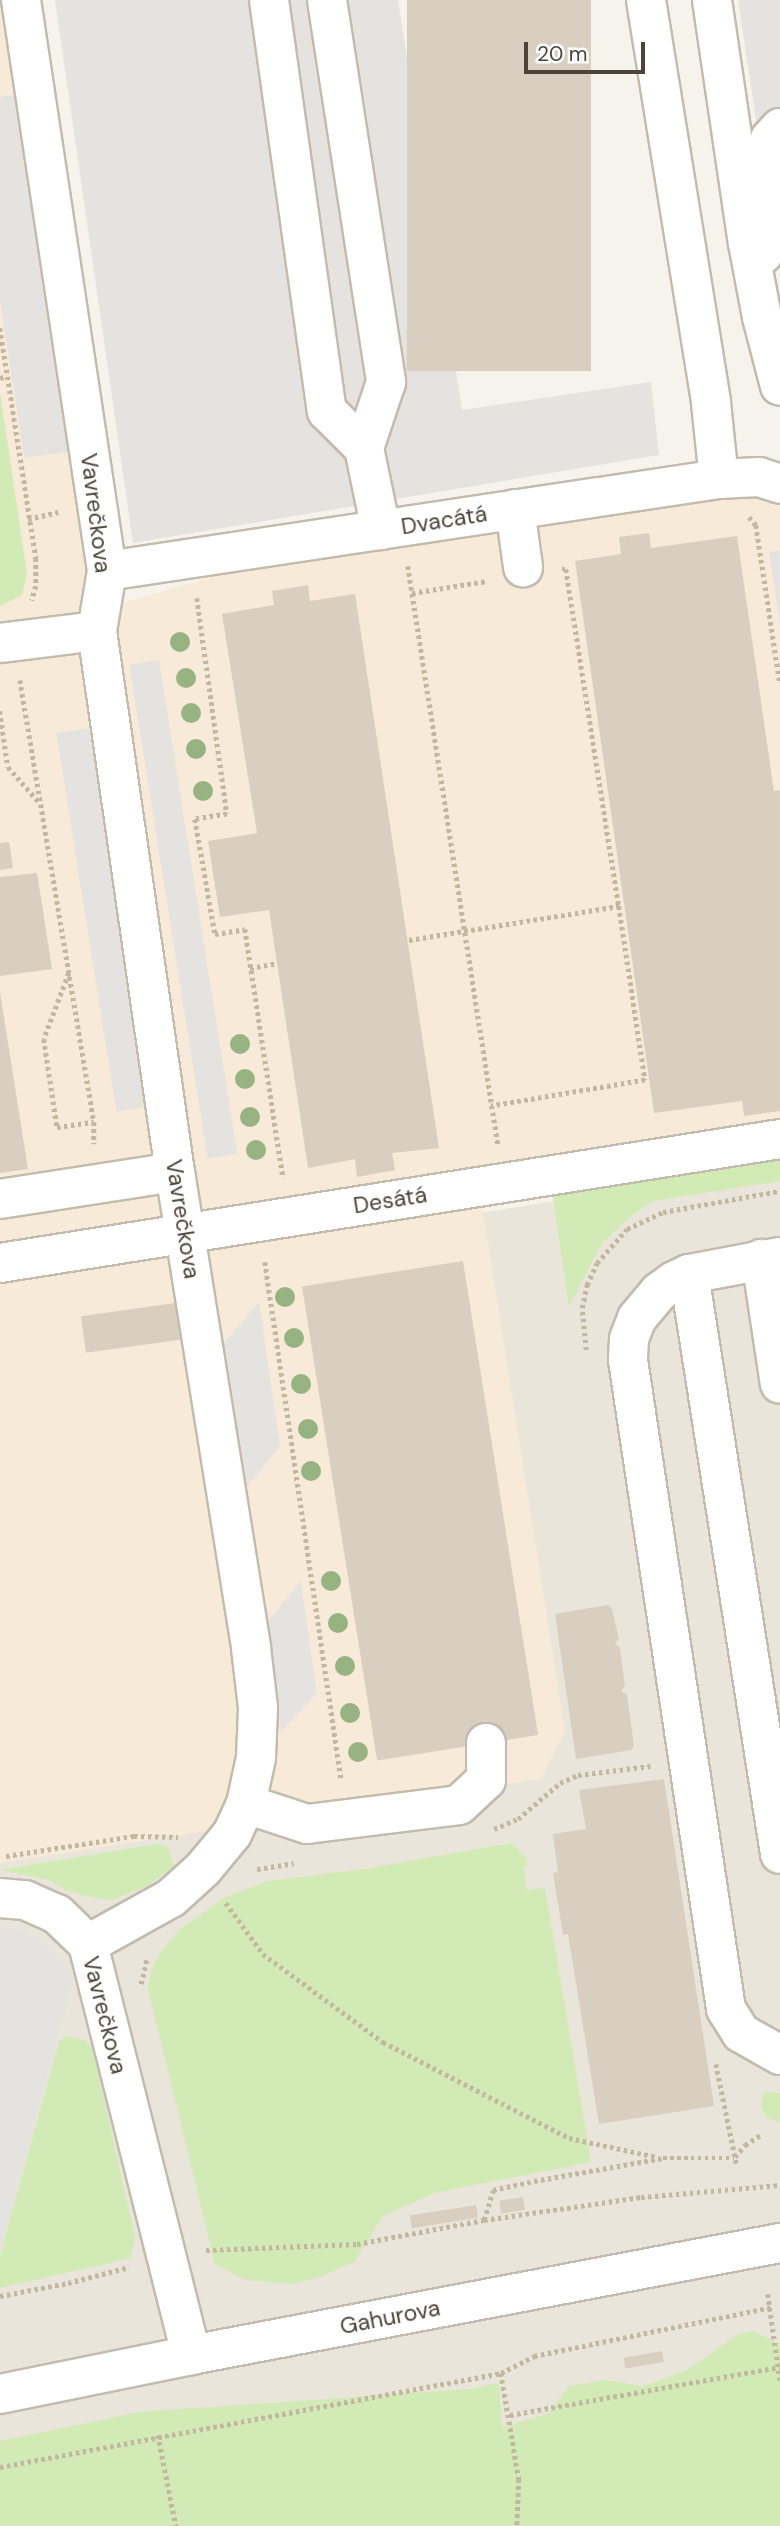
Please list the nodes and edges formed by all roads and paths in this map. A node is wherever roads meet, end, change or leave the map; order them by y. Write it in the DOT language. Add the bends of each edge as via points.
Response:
graph roads {
  1 [pos="20,0"];
  2 [pos="270,0"];
  3 [pos="327,0"];
  4 [pos="646,0"];
  5 [pos="712,0"];
  6 [pos="780,128"];
  7 [pos="754,279"];
  8 [pos="0,328"];
  9 [pos="7,376"];
  10 [pos="0,378"];
  11 [pos="780,386"];
  12 [pos="364,448"];
  13 [pos="778,478"];
  14 [pos="719,480"];
  15 [pos="515,509"];
  16 [pos="744,512"];
  17 [pos="381,530"];
  18 [pos="191,559"];
  19 [pos="523,567"];
  20 [pos="566,569"];
  21 [pos="107,571"];
  22 [pos="412,593"];
  23 [pos="26,606"];
  24 [pos="97,631"];
  25 [pos="6,660"];
  26 [pos="780,683"];
  27 [pos="0,712"];
  28 [pos="42,805"];
  29 [pos="620,906"];
  30 [pos="466,931"];
  31 [pos="409,940"];
  32 [pos="277,963"];
  33 [pos="250,968"];
  34 [pos="69,972"];
  35 [pos="491,1105"];
  36 [pos="94,1122"];
  37 [pos="496,1133"];
  38 [pos="780,1139"];
  39 [pos="175,1172"];
  40 [pos="284,1180"];
  41 [pos="84,1186"];
  42 [pos="0,1199"];
  43 [pos="184,1233"];
  44 [pos="265,1258"];
  45 [pos="771,1258"];
  46 [pos="0,1263"];
  47 [pos="690,1275"];
  48 [pos="780,1384"];
  49 [pos="486,1743"];
  50 [pos="341,1777"];
  51 [pos="246,1804"];
  52 [pos="177,1838"];
  53 [pos="780,1854"];
  54 [pos="0,1857"];
  55 [pos="220,1894"];
  56 [pos="0,1898"];
  57 [pos="88,1944"];
  58 [pos="152,1949"];
  59 [pos="142,1994"];
  60 [pos="780,2055"];
  61 [pos="762,2134"];
  62 [pos="663,2158"];
  63 [pos="734,2158"];
  64 [pos="737,2166"];
  65 [pos="780,2185"];
  66 [pos="484,2220"];
  67 [pos="201,2238"];
  68 [pos="780,2244"];
  69 [pos="168,2260"];
  70 [pos="768,2294"];
  71 [pos="0,2296"];
  72 [pos="772,2306"];
  73 [pos="191,2355"];
  74 [pos="779,2366"];
  75 [pos="501,2373"];
  76 [pos="780,2379"];
  77 [pos="0,2394"];
  78 [pos="510,2415"];
  79 [pos="158,2435"];
  80 [pos="0,2467"];
  81 [pos="176,2526"];
  82 [pos="517,2526"];
  1 -- 21 [label="street, Vavrečkova"];
  2 -- 12 [label="street" via="327,411"];
  3 -- 12 [label="street" via="386,382"];
  4 -- 14 [label="street" via="711,403"];
  5 -- 7 [label="street"];
  6 -- 7 [label="street" via="770,139 767,152 768,229"];
  7 -- 11 [label="street"];
  8 -- 9 [label="path"];
  9 -- 10 [label="path"];
  9 -- 23 [label="path" via="36,558 36,586"];
  12 -- 17 [label="street"];
  13 -- 14 [label="street, Dvacátá"];
  14 -- 15 [label="street, Dvacátá"];
  15 -- 17 [label="street, Dvacátá"];
  15 -- 19 [label="street"];
  16 -- 26 [label="path" via="757,524"];
  17 -- 18 [label="street, Dvacátá"];
  18 -- 21 [label="street, Dvacátá"];
  18 -- 33 [label="path" via="228,814 195,819 215,934 245,929"];
  20 -- 29 [label="path"];
  21 -- 24 [label="street, Vavrečkova"];
  22 -- 30 [label="path"];
  24 -- 25 [label="street"];
  24 -- 39 [label="street, Vavrečkova"];
  25 -- 28 [label="path" via="21,680"];
  27 -- 28 [label="path" via="8,767"];
  28 -- 34 [label="path"];
  29 -- 30 [label="path"];
  29 -- 35 [label="path" via="645,1080"];
  30 -- 31 [label="path"];
  30 -- 35 [label="path"];
  32 -- 33 [label="path"];
  33 -- 40 [label="path"];
  34 -- 36 [label="path"];
  34 -- 36 [label="path" via="44,1039 57,1127"];
  35 -- 37 [label="path"];
  36 -- 41 [label="path" via="96,1134"];
  38 -- 43 [label="street, Desátá"];
  39 -- 41 [label="street"];
  39 -- 43 [label="street, Vavrečkova"];
  41 -- 42 [label="street"];
  43 -- 46 [label="street, Desátá"];
  43 -- 51 [label="street, Vavrečkova" via="257,1696 256,1758"];
  44 -- 50 [label="path"];
  45 -- 47 [label="street"];
  45 -- 48 [label="street"];
  47 -- 53 [label="street"];
  47 -- 60 [label="street" via="659,1292 637,1318 628,1360 726,2008 741,2033"];
  49 -- 51 [label="street" via="486,1780 459,1805 307,1824"];
  51 -- 57 [label="street, Vavrečkova" via="232,1834 204,1869 171,1898"];
  52 -- 54 [label="path" via="134,1836"];
  55 -- 62 [label="path" via="263,1954 383,2042 569,2138"];
  56 -- 57 [label="street" via="25,1900 57,1914"];
  57 -- 69 [label="street, Vavrečkova"];
  58 -- 59 [label="path"];
  61 -- 63 [label="path"];
  62 -- 63 [label="path"];
  62 -- 66 [label="path" via="493,2190"];
  63 -- 64 [label="path"];
  65 -- 66 [label="path" via="641,2197"];
  66 -- 67 [label="path" via="357,2244 204,2250"];
  68 -- 73 [label="street, Gahurova"];
  69 -- 71 [label="path"];
  69 -- 73 [label="street, Vavrečkova"];
  70 -- 72 [label="path"];
  72 -- 74 [label="path"];
  72 -- 75 [label="path" via="534,2356"];
  73 -- 77 [label="street, Gahurova"];
  74 -- 76 [label="path"];
  74 -- 78 [label="path"];
  75 -- 78 [label="path"];
  75 -- 79 [label="path"];
  78 -- 82 [label="path" via="519,2479"];
  79 -- 80 [label="path"];
  79 -- 81 [label="path"];
}
